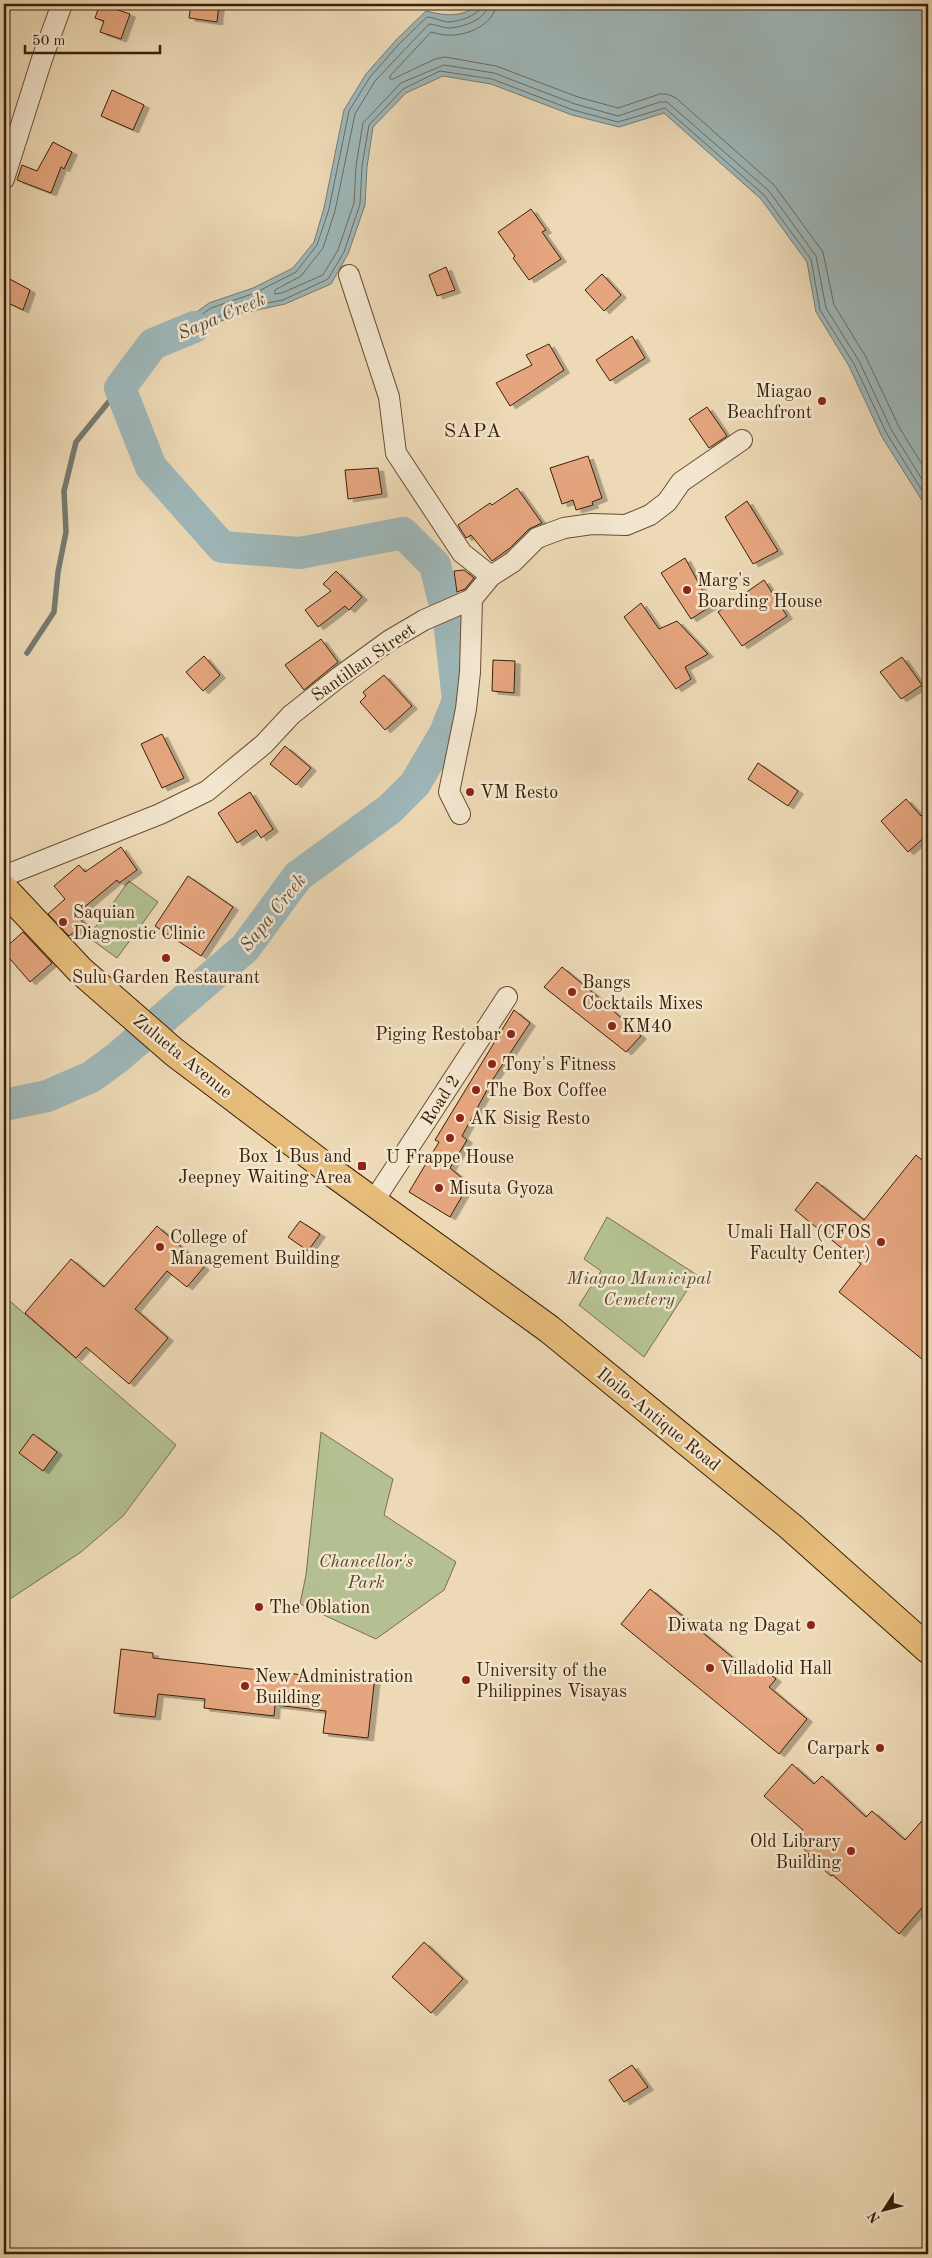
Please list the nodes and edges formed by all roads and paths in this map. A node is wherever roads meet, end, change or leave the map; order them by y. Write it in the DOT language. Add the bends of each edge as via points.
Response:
graph roads {
  1 [pos="62,4"];
  2 [pos="8,152"];
  3 [pos="4,179"];
  4 [pos="350,275"];
  5 [pos="742,440"];
  6 [pos="491,576"];
  7 [pos="472,599"];
  8 [pos="460,814"];
  9 [pos="4,876"];
  10 [pos="4,889"];
  11 [pos="508,997"];
  12 [pos="375,1204"];
  13 [pos="928,1649"];
  1 -- 2 [label="street"];
  2 -- 3 [label="street"];
  4 -- 6 [label="street" via="389,397 396,453 462,553"];
  5 -- 6 [label="street, Santillan Street" via="681,482 667,502 650,516 626,525 592,524 564,528 537,538 512,562"];
  6 -- 7 [label="street, Santillan Street"];
  7 -- 8 [label="street" via="466,709 448,792"];
  7 -- 9 [label="street, Santillan Street" via="424,620 339,677 291,715 264,744 207,792"];
  10 -- 12 [label="main road, Zulueta Avenue" via="80,970 174,1052"];
  11 -- 12 [label="street, Road 2"];
  12 -- 13 [label="main road, Iloilo-Antique Road" via="549,1329 790,1526"];
}
